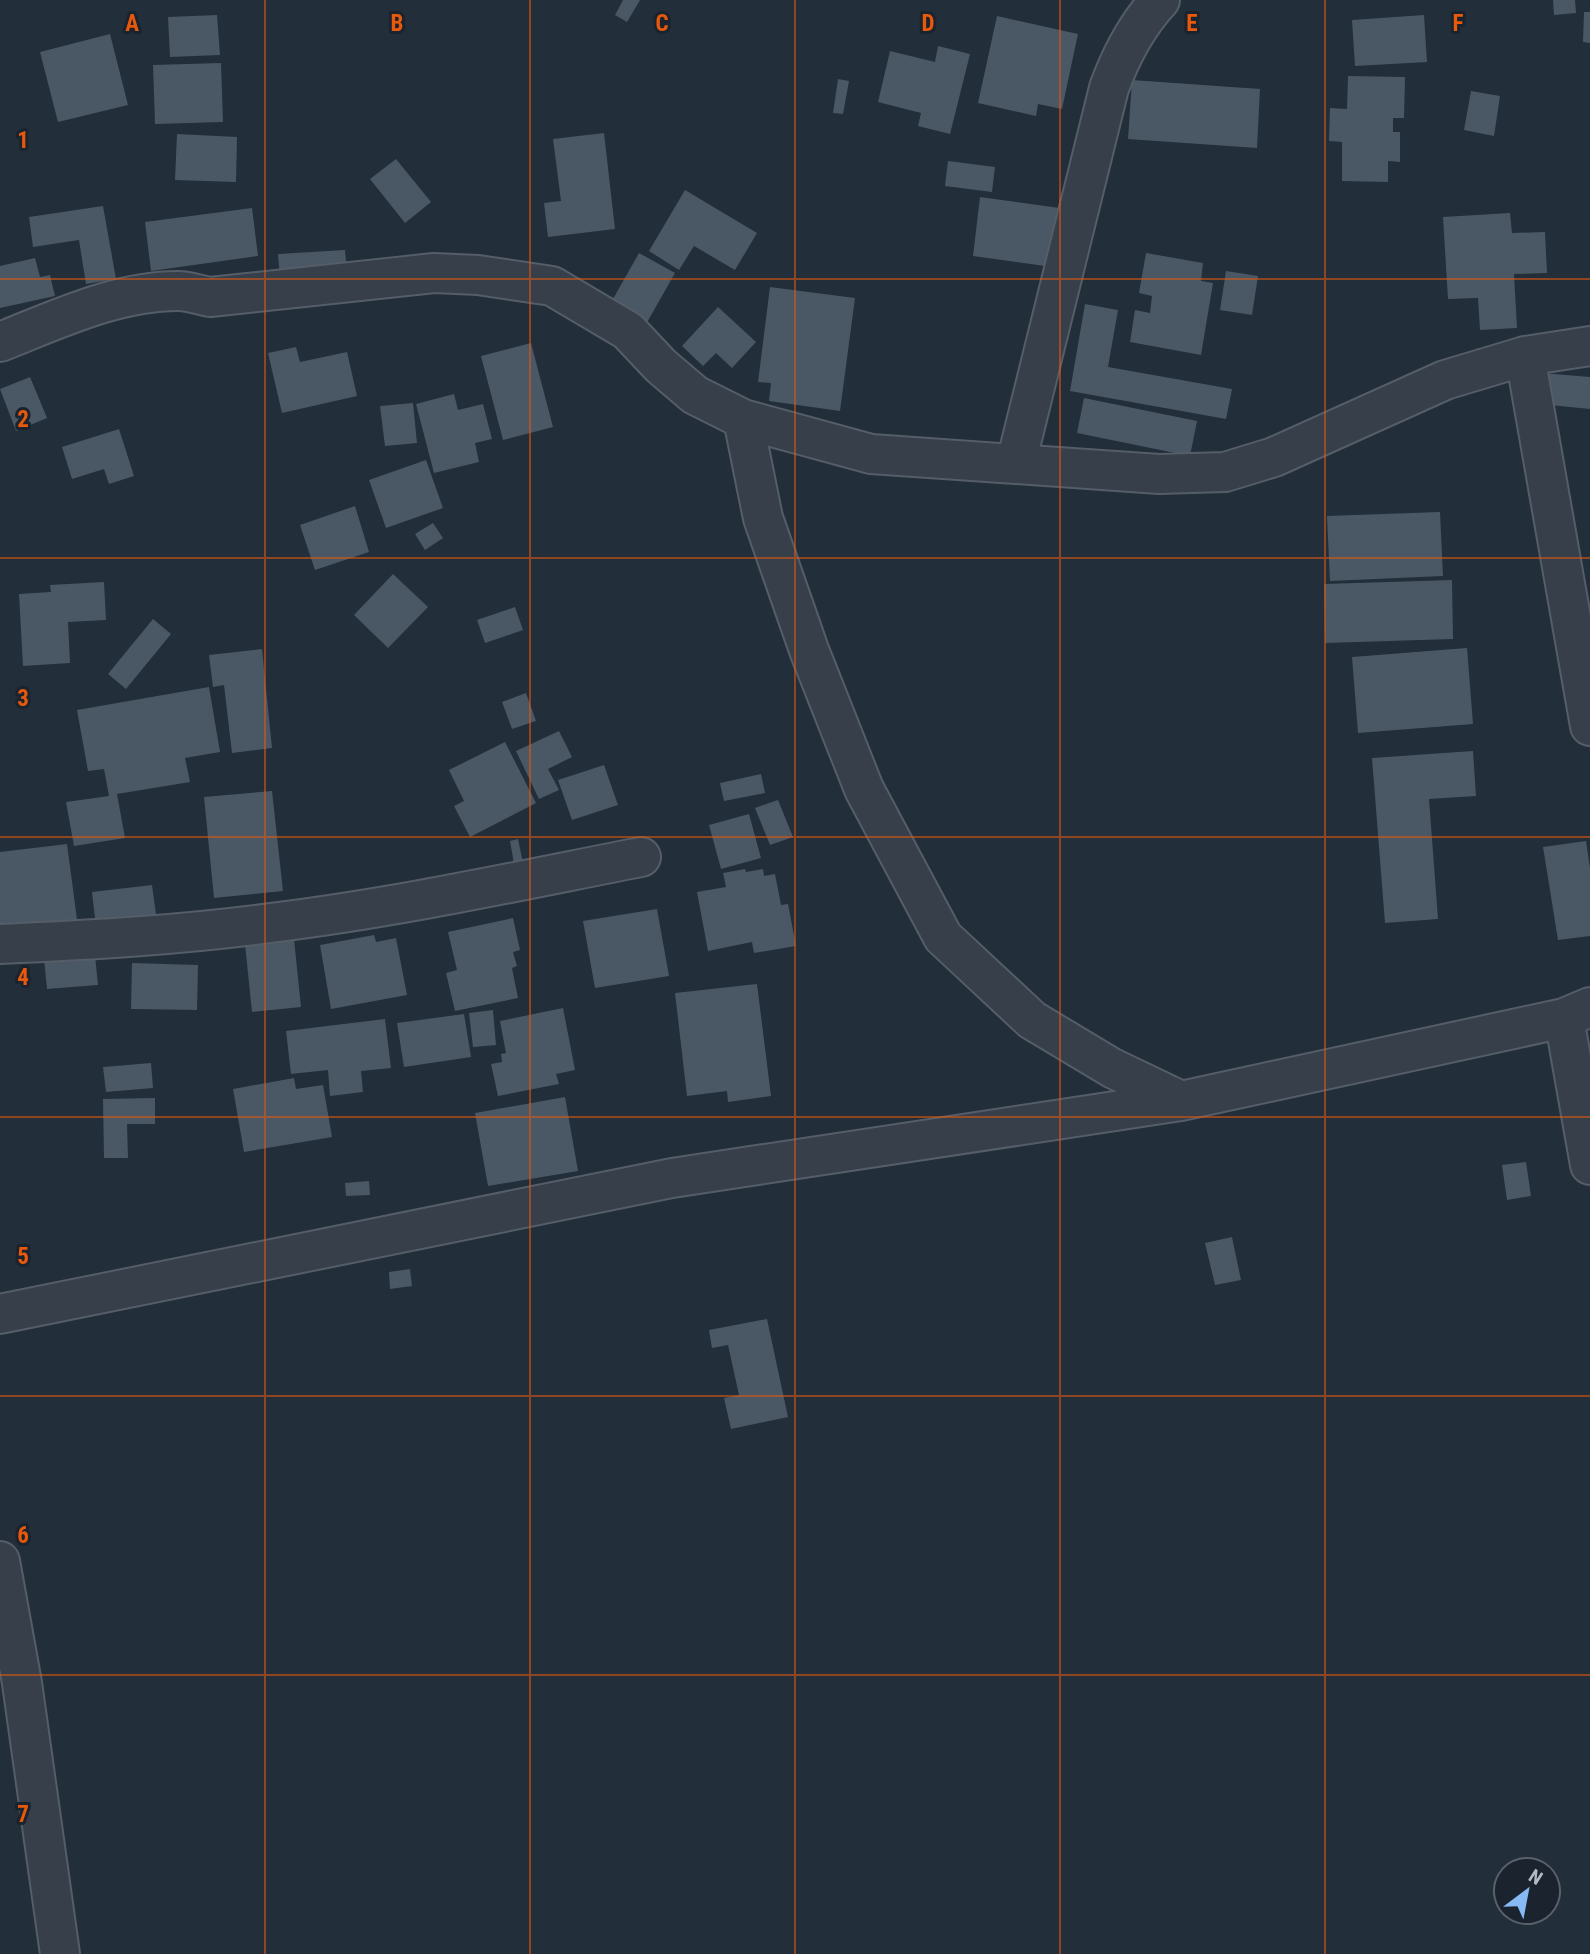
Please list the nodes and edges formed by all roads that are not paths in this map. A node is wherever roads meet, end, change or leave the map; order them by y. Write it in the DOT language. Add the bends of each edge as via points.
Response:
graph roads {
  1 [pos="1160,0"];
  2 [pos="0,342"];
  3 [pos="1590,346"];
  4 [pos="1525,356"];
  5 [pos="743,419"];
  6 [pos="1016,463"];
  7 [pos="1590,726"];
  8 [pos="641,857"];
  9 [pos="0,944"];
  10 [pos="1577,1012"];
  11 [pos="1181,1101"];
  12 [pos="1590,1165"];
  13 [pos="0,1314"];
  14 [pos="0,1560"];
  15 [pos="60,1954"];
  1 -- 6 [label="street" via="1143,18 1109,88"];
  2 -- 5 [label="street" via="124,298 179,290 210,297 434,273 478,275 552,286 628,331 695,395"];
  3 -- 4 [label="street"];
  4 -- 6 [label="street" via="1445,380 1274,457 1226,472 1159,474"];
  4 -- 7 [label="street"];
  5 -- 6 [label="street" via="871,454"];
  5 -- 11 [label="street" via="763,517 809,650 864,789 943,937 1032,1020 1112,1068"];
  8 -- 9 [label="street" via="270,923"];
  10 -- 11 [label="street"];
  10 -- 12 [label="street"];
  11 -- 13 [label="street" via="672,1178"];
  14 -- 15 [label="street"];
}
